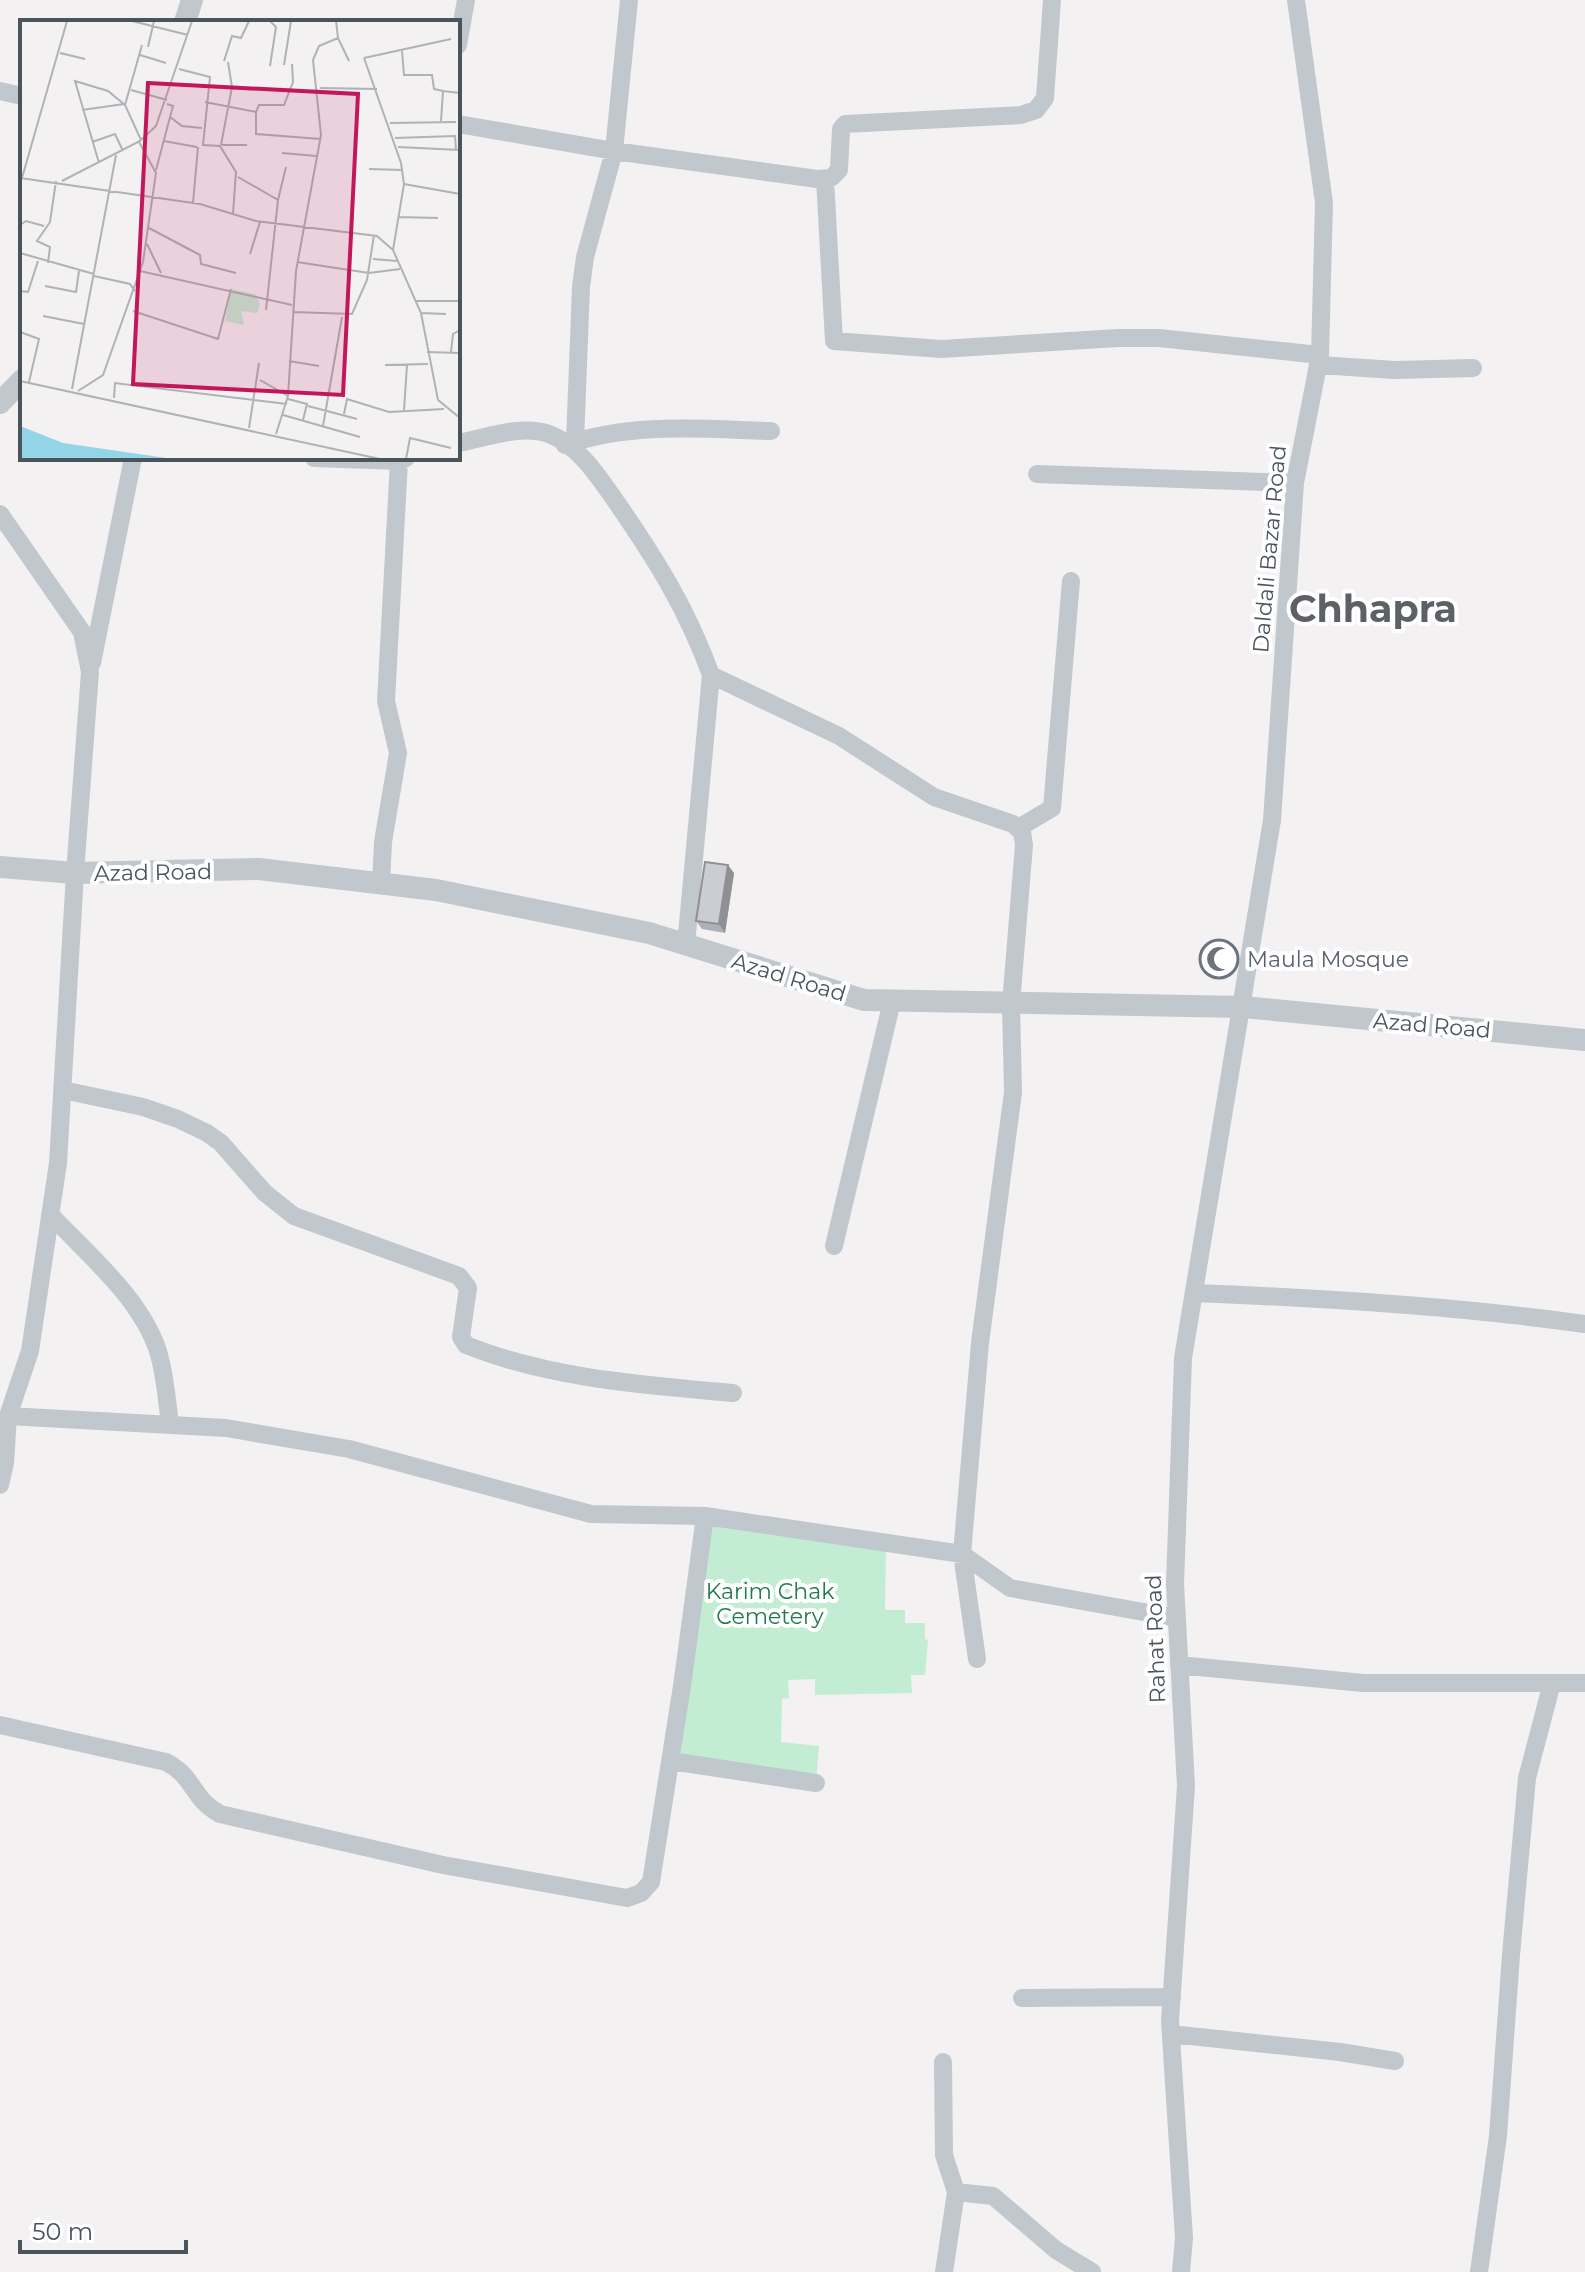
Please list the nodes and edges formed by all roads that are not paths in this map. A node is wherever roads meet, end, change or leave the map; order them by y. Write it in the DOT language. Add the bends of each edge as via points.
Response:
graph roads {
  1 [pos="192,0"];
  2 [pos="466,0"];
  3 [pos="629,0"];
  4 [pos="1052,0"];
  5 [pos="1296,0"];
  6 [pos="186,20"];
  7 [pos="460,34"];
  8 [pos="0,91"];
  9 [pos="20,96"];
  10 [pos="460,124"];
  11 [pos="614,151"];
  12 [pos="825,179"];
  13 [pos="1319,360"];
  14 [pos="1473,368"];
  15 [pos="20,382"];
  16 [pos="0,403"];
  17 [pos="771,431"];
  18 [pos="460,443"];
  19 [pos="570,443"];
  20 [pos="133,460"];
  21 [pos="402,460"];
  22 [pos="1037,474"];
  23 [pos="1295,483"];
  24 [pos="0,514"];
  25 [pos="1071,581"];
  26 [pos="90,672"];
  27 [pos="711,675"];
  28 [pos="1020,827"];
  29 [pos="0,867"];
  30 [pos="75,873"];
  31 [pos="381,883"];
  32 [pos="686,945"];
  33 [pos="892,1001"];
  34 [pos="1011,1004"];
  35 [pos="1243,1007"];
  36 [pos="1585,1040"];
  37 [pos="63,1090"];
  38 [pos="50,1214"];
  39 [pos="834,1246"];
  40 [pos="1194,1293"];
  41 [pos="1585,1324"];
  42 [pos="733,1393"];
  43 [pos="8,1416"];
  44 [pos="170,1425"];
  45 [pos="0,1485"];
  46 [pos="705,1516"];
  47 [pos="962,1554"];
  48 [pos="1177,1618"];
  49 [pos="977,1659"];
  50 [pos="1179,1665"];
  51 [pos="1552,1683"];
  52 [pos="1585,1683"];
  53 [pos="0,1725"];
  54 [pos="671,1761"];
  55 [pos="816,1783"];
  56 [pos="1172,1997"];
  57 [pos="1022,1998"];
  58 [pos="1171,2034"];
  59 [pos="1395,2061"];
  60 [pos="943,2062"];
  61 [pos="956,2192"];
  62 [pos="944,2272"];
  63 [pos="1092,2272"];
  64 [pos="1181,2272"];
  65 [pos="1479,2272"];
  1 -- 6 [label="street"];
  2 -- 7 [label="street"];
  3 -- 11 [label="street"];
  4 -- 12 [label="street" via="1045,98 1036,110 845,124 839,170"];
  5 -- 13 [label="street, Daldali Bazar Road" via="1324,203"];
  8 -- 9 [label="street"];
  10 -- 11 [label="street"];
  11 -- 12 [label="street"];
  11 -- 19 [label="street" via="585,257"];
  12 -- 13 [label="street" via="834,341 941,349 1159,338"];
  13 -- 14 [label="street" via="1395,370"];
  13 -- 23 [label="street, Daldali Bazar Road"];
  15 -- 16 [label="street"];
  17 -- 19 [label="street" via="637,429"];
  18 -- 19 [label="street" via="530,431"];
  19 -- 27 [label="street" via="661,567"];
  20 -- 26 [label="street"];
  21 -- 31 [label="street" via="386,701 398,753"];
  22 -- 23 [label="street"];
  23 -- 35 [label="street, Daldali Bazar Road" via="1272,820"];
  24 -- 26 [label="street" via="82,632"];
  25 -- 28 [label="street" via="1052,808"];
  26 -- 30 [label="street"];
  27 -- 28 [label="street" via="839,736 934,797"];
  27 -- 32 [label="street"];
  28 -- 34 [label="street" via="1024,845"];
  29 -- 30 [label="street, Azad Road"];
  30 -- 31 [label="street, Azad Road" via="259,869"];
  30 -- 37 [label="street"];
  31 -- 32 [label="street, Azad Road" via="649,933"];
  32 -- 33 [label="street, Azad Road" via="864,1000"];
  33 -- 34 [label="street, Azad Road"];
  33 -- 39 [label="street"];
  34 -- 35 [label="street, Azad Road"];
  34 -- 47 [label="street" via="1013,1092 980,1343"];
  35 -- 36 [label="street, Azad Road"];
  35 -- 40 [label="street, Rahat Road"];
  37 -- 38 [label="street"];
  37 -- 42 [label="street" via="178,1119 221,1143 265,1193 294,1216 459,1276 468,1288 461,1337 466,1345 578,1376"];
  38 -- 43 [label="street" via="30,1351"];
  38 -- 44 [label="street" via="146,1324 158,1351"];
  40 -- 41 [label="street" via="1420,1305"];
  40 -- 48 [label="street, Rahat Road" via="1183,1358"];
  43 -- 44 [label="street"];
  43 -- 45 [label="street"];
  44 -- 46 [label="street" via="226,1428 349,1449 591,1514"];
  46 -- 47 [label="street"];
  46 -- 54 [label="street"];
  47 -- 48 [label="street" via="1010,1588"];
  47 -- 49 [label="street"];
  48 -- 50 [label="street, Rahat Road"];
  50 -- 51 [label="street" via="1363,1683"];
  50 -- 56 [label="street, Rahat Road" via="1186,1786"];
  51 -- 52 [label="street"];
  51 -- 65 [label="street" via="1527,1778 1498,2136"];
  53 -- 54 [label="street" via="166,1762 180,1769 205,1805 220,1814 443,1865 627,1898 651,1882"];
  54 -- 55 [label="street"];
  56 -- 57 [label="street"];
  56 -- 58 [label="street, Rahat Road"];
  58 -- 59 [label="street"];
  58 -- 64 [label="street, Rahat Road" via="1184,2238"];
  60 -- 61 [label="street" via="944,2155"];
  61 -- 62 [label="street"];
  61 -- 63 [label="street" via="993,2196 1056,2250"];
}
